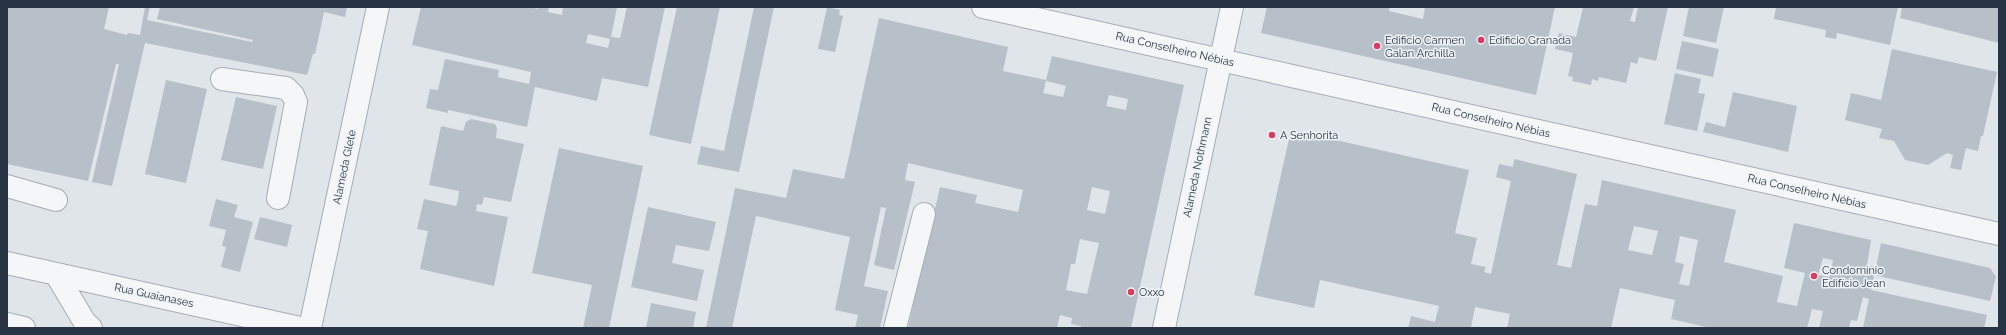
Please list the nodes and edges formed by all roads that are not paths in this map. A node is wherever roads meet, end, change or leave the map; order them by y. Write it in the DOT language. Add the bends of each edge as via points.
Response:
graph roads {
  1 [pos="378,7"];
  2 [pos="983,7"];
  3 [pos="1232,7"];
  4 [pos="1221,60"];
  5 [pos="222,79"];
  6 [pos="7,186"];
  7 [pos="278,198"];
  8 [pos="56,200"];
  9 [pos="924,214"];
  10 [pos="1999,234"];
  11 [pos="7,263"];
  12 [pos="56,274"];
  13 [pos="91,328"];
  14 [pos="300,328"];
  15 [pos="310,328"];
  16 [pos="895,328"];
  17 [pos="1164,328"];
  1 -- 15 [label="street, Alameda Glete"];
  2 -- 4 [label="street, Rua Conselheiro Nébias"];
  3 -- 4 [label="street, Alameda Nothmann"];
  4 -- 10 [label="street, Rua Conselheiro Nébias"];
  4 -- 17 [label="street, Alameda Nothmann"];
  5 -- 7 [label="street" via="286,88 293,94 296,102"];
  6 -- 8 [label="street"];
  9 -- 16 [label="street"];
  11 -- 12 [label="street, Rua Guaianases"];
  12 -- 13 [label="street" via="84,321"];
  12 -- 14 [label="street, Rua Guaianases"];
}
